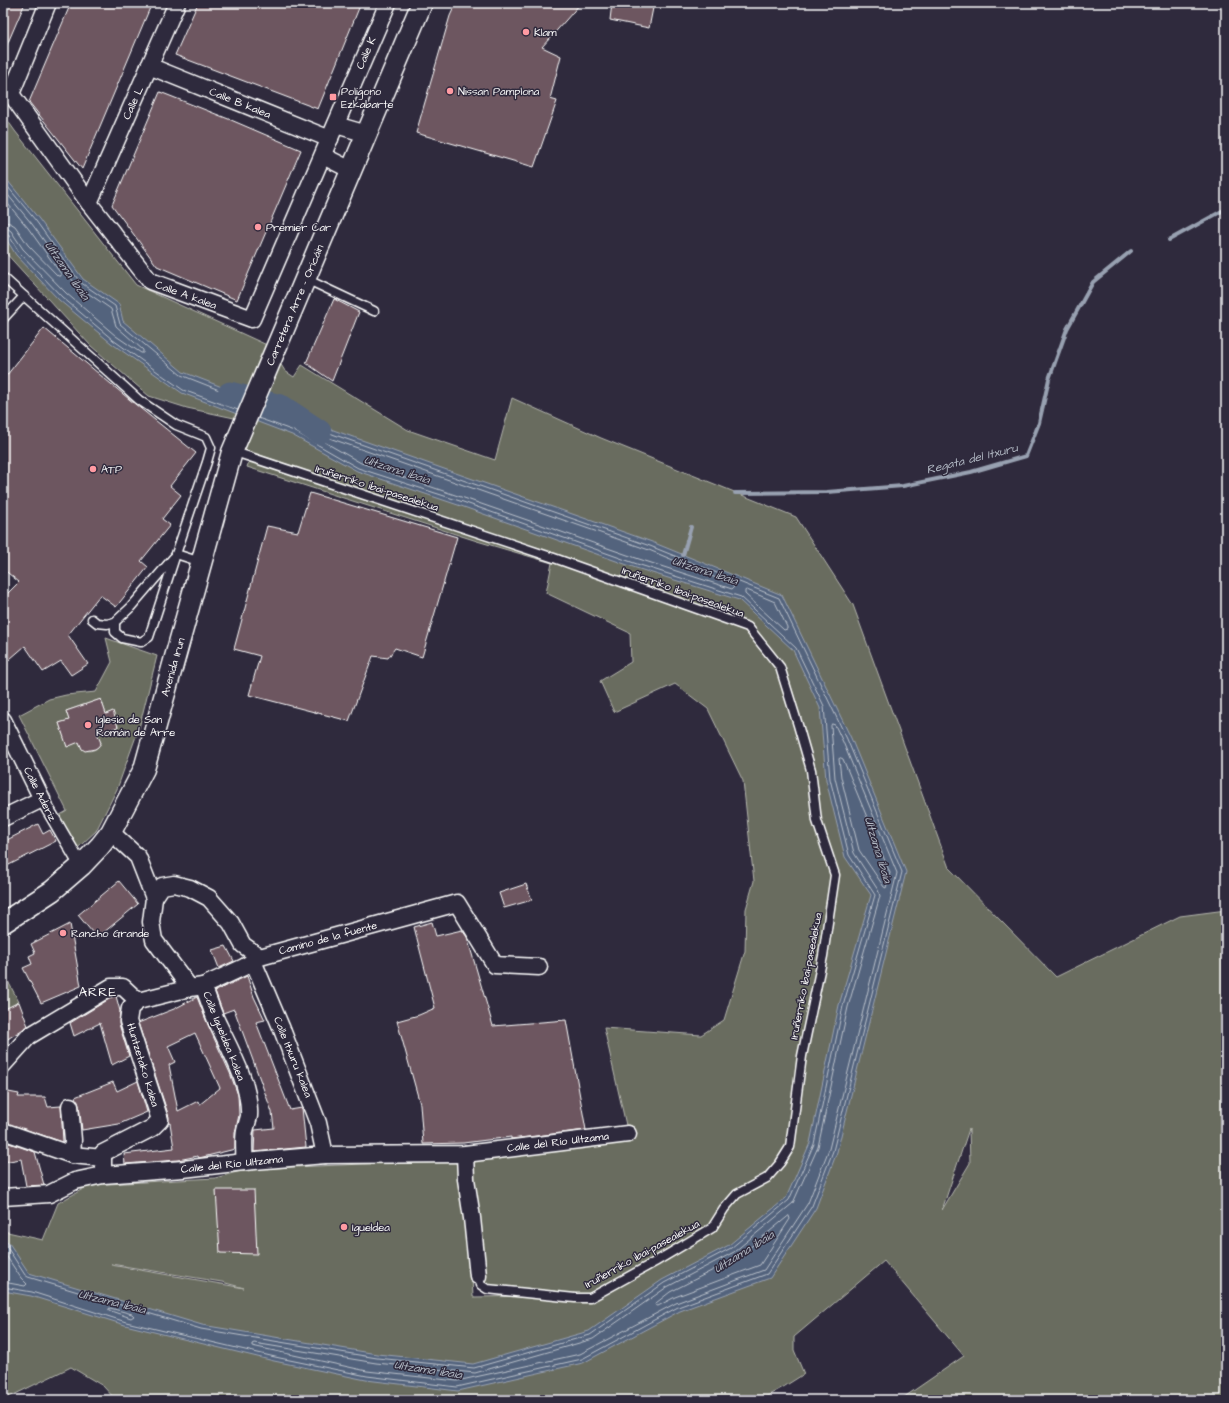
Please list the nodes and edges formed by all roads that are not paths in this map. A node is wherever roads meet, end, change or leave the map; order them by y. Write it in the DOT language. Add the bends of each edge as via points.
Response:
graph roads {
  1 [pos="48,3"];
  2 [pos="177,3"];
  3 [pos="388,3"];
  4 [pos="422,3"];
  5 [pos="149,66"];
  6 [pos="333,132"];
  7 [pos="367,134"];
  8 [pos="323,156"];
  9 [pos="351,170"];
  10 [pos="89,203"];
  11 [pos="3,277"];
  12 [pos="306,278"];
  13 [pos="24,296"];
  14 [pos="374,311"];
  15 [pos="3,319"];
  16 [pos="236,453"];
  17 [pos="176,554"];
  18 [pos="202,563"];
  19 [pos="92,619"];
  20 [pos="115,622"];
  21 [pos="3,720"];
  22 [pos="42,799"];
  23 [pos="3,818"];
  24 [pos="111,832"];
  25 [pos="81,866"];
  26 [pos="154,898"];
  27 [pos="3,924"];
  28 [pos="256,959"];
  29 [pos="539,967"];
  30 [pos="196,987"];
  31 [pos="138,1001"];
  32 [pos="3,1065"];
  33 [pos="70,1106"];
  34 [pos="3,1131"];
  35 [pos="628,1134"];
  36 [pos="465,1154"];
  37 [pos="72,1155"];
  38 [pos="324,1155"];
  39 [pos="103,1158"];
  40 [pos="244,1162"];
  41 [pos="103,1175"];
  42 [pos="3,1197"];
  43 [pos="478,1276"];
  1 -- 10 [label="street, Calle A kalea" via="11,94"];
  2 -- 5 [label="street, Calle L"];
  3 -- 6 [label="street, Calle K"];
  4 -- 7 [label="street, Carretera Arre - Oricáin"];
  5 -- 6 [label="street, Calle B kalea"];
  5 -- 10 [label="street, Calle L"];
  6 -- 7 [label="street"];
  6 -- 8 [label="street, Calle K"];
  7 -- 9 [label="street, Carretera Arre - Oricáin"];
  8 -- 9 [label="street"];
  8 -- 10 [label="street, Calle A kalea" via="252,319 150,281"];
  9 -- 12 [label="street, Carretera Arre - Oricáin"];
  11 -- 13 [label="lane"];
  12 -- 14 [label="lane"];
  12 -- 16 [label="street, Carretera Arre - Oricáin"];
  13 -- 15 [label="lane"];
  13 -- 17 [label="lane" via="139,400 176,425 206,437 211,448"];
  16 -- 18 [label="street, Avenida Irun"];
  16 -- 43 [label="lane, Iruñerriko ibai-pasealekua" via="554,558 748,627 780,667 798,725 811,770 817,821 835,875 823,956 802,1056 790,1147 767,1178 737,1194 712,1228 590,1298 487,1289 481,1285"];
  17 -- 18 [label="lane"];
  17 -- 20 [label="lane"];
  17 -- 20 [label="lane" via="149,637 141,642 122,638 115,632"];
  18 -- 24 [label="street, Avenida Irun" via="144,769"];
  19 -- 20 [label="lane" via="97,623"];
  21 -- 22 [label="street, Calle Aderiz"];
  22 -- 23 [label="street"];
  22 -- 25 [label="street, Calle Aderiz"];
  24 -- 25 [label="street, Avenida Irun"];
  24 -- 26 [label="street, Calle Igueldea kalea" via="138,857"];
  25 -- 27 [label="street, Avenida Irun" via="52,891"];
  26 -- 28 [label="street" via="162,886 174,884 190,888 209,898 231,923 243,945"];
  26 -- 30 [label="street, Calle Igueldea kalea" via="151,922 154,940"];
  28 -- 29 [label="street, Camino de la fuente" via="457,903 495,965"];
  28 -- 30 [label="street, Camino de la fuente"];
  28 -- 38 [label="street, Calle Itxuru kalea" via="318,1123"];
  30 -- 31 [label="street, Camino de la fuente"];
  30 -- 40 [label="street, Calle Igueldea kalea" via="208,997 237,1063 247,1095 249,1116 245,1132"];
  31 -- 32 [label="street" via="123,987 111,987 29,1036"];
  31 -- 39 [label="street, Huntzetako kalea" via="130,1008 128,1021 160,1120 152,1128 103,1153"];
  33 -- 37 [label="street"];
  34 -- 37 [label="street"];
  35 -- 36 [label="street, Calle del Río Ultzama"];
  36 -- 38 [label="street, Calle del Río Ultzama"];
  36 -- 43 [label="street"];
  37 -- 39 [label="street"];
  38 -- 40 [label="street, Calle del Río Ultzama"];
  39 -- 41 [label="street"];
  40 -- 41 [label="street, Calle del Río Ultzama"];
  41 -- 42 [label="street, Calle del Río Ultzama" via="75,1181 49,1194"];
}
